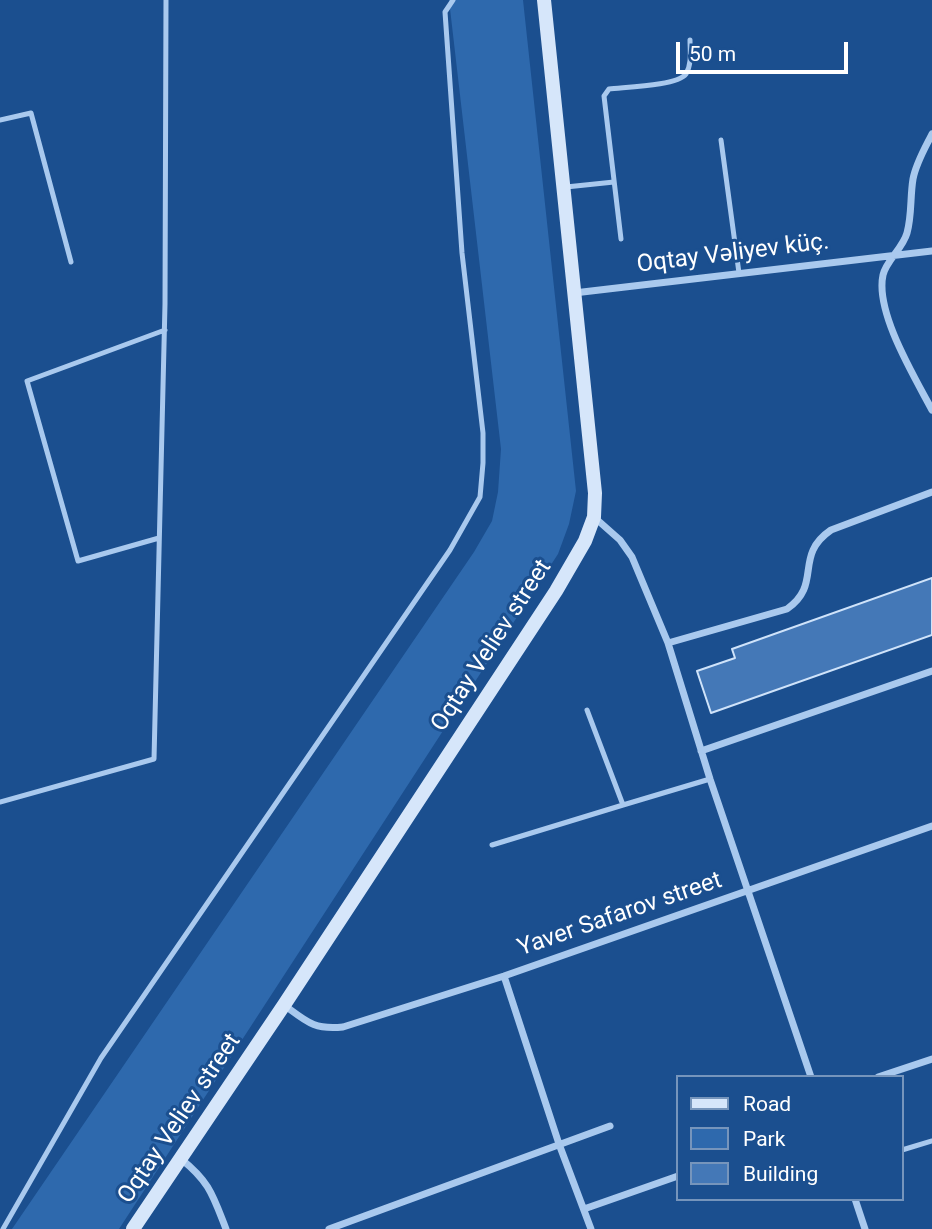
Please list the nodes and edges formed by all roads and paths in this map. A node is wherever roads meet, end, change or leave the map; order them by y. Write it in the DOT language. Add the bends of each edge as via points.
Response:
graph roads {
  1 [pos="166,0"];
  2 [pos="453,0"];
  3 [pos="544,0"];
  4 [pos="690,40"];
  5 [pos="0,120"];
  6 [pos="932,134"];
  7 [pos="721,140"];
  8 [pos="614,181"];
  9 [pos="563,187"];
  10 [pos="621,239"];
  11 [pos="932,251"];
  12 [pos="897,254"];
  13 [pos="71,262"];
  14 [pos="738,273"];
  15 [pos="574,293"];
  16 [pos="164,330"];
  17 [pos="932,410"];
  18 [pos="932,492"];
  19 [pos="594,517"];
  20 [pos="159,538"];
  21 [pos="667,643"];
  22 [pos="932,671"];
  23 [pos="587,710"];
  24 [pos="701,751"];
  25 [pos="710,779"];
  26 [pos="0,802"];
  27 [pos="624,804"];
  28 [pos="932,826"];
  29 [pos="492,845"];
  30 [pos="749,891"];
  31 [pos="504,976"];
  32 [pos="284,1006"];
  33 [pos="932,1059"];
  34 [pos="810,1075"];
  35 [pos="884,1075"];
  36 [pos="610,1126"];
  37 [pos="932,1141"];
  38 [pos="559,1144"];
  39 [pos="904,1149"];
  40 [pos="181,1159"];
  41 [pos="676,1177"];
  42 [pos="856,1201"];
  43 [pos="584,1209"];
  44 [pos="4,1229"];
  45 [pos="133,1229"];
  46 [pos="226,1229"];
  47 [pos="328,1229"];
  48 [pos="590,1229"];
  49 [pos="865,1229"];
  1 -- 16 [label="lane"];
  2 -- 44 [label="lane" via="445,12 462,253 482,433 480,497 450,550 101,1058"];
  3 -- 9 [label="street, Oqtay Veliev street"];
  4 -- 8 [label="lane" via="685,75 674,81 609,89 604,96"];
  5 -- 13 [label="lane" via="31,113"];
  6 -- 12 [label="street" via="913,180 907,235"];
  7 -- 14 [label="lane"];
  8 -- 9 [label="lane"];
  8 -- 10 [label="lane"];
  9 -- 15 [label="street, Oqtay Veliev street"];
  11 -- 12 [label="street, Oqtay Vəliyev küç."];
  12 -- 14 [label="street, Oqtay Vəliyev küç."];
  12 -- 17 [label="street" via="884,271 883,305"];
  14 -- 15 [label="street, Oqtay Vəliyev küç."];
  15 -- 19 [label="street, Oqtay Veliev street"];
  16 -- 20 [label="lane"];
  16 -- 20 [label="lane" via="27,381 78,561"];
  18 -- 21 [label="street" via="818,539 810,555 806,590 787,609"];
  19 -- 21 [label="street, Yaver Safarov street" via="632,556"];
  19 -- 32 [label="street, Oqtay Veliev street" via="556,591"];
  20 -- 26 [label="lane" via="153,759"];
  21 -- 24 [label="street, Yaver Safarov street"];
  22 -- 24 [label="street"];
  23 -- 27 [label="lane"];
  24 -- 25 [label="street, Yaver Safarov street"];
  25 -- 27 [label="lane"];
  25 -- 30 [label="street, Yaver Safarov street"];
  27 -- 29 [label="lane"];
  28 -- 30 [label="street, Yaver Safarov street"];
  30 -- 31 [label="street, Yaver Safarov street"];
  30 -- 34 [label="street, Yaver Safarov street"];
  31 -- 32 [label="street, Yaver Safarov street" via="343,1027 323,1029"];
  31 -- 38 [label="street, Yaver Safarov street"];
  32 -- 40 [label="street, Oqtay Veliev street"];
  33 -- 35 [label="street"];
  36 -- 38 [label="street"];
  37 -- 39 [label="lane"];
  38 -- 43 [label="street, Yaver Safarov street"];
  38 -- 47 [label="street"];
  40 -- 45 [label="street, Oqtay Veliev street"];
  40 -- 46 [label="street" via="200,1174"];
  41 -- 43 [label="street"];
  42 -- 49 [label="street"];
  43 -- 48 [label="street, Yaver Safarov street"];
}
